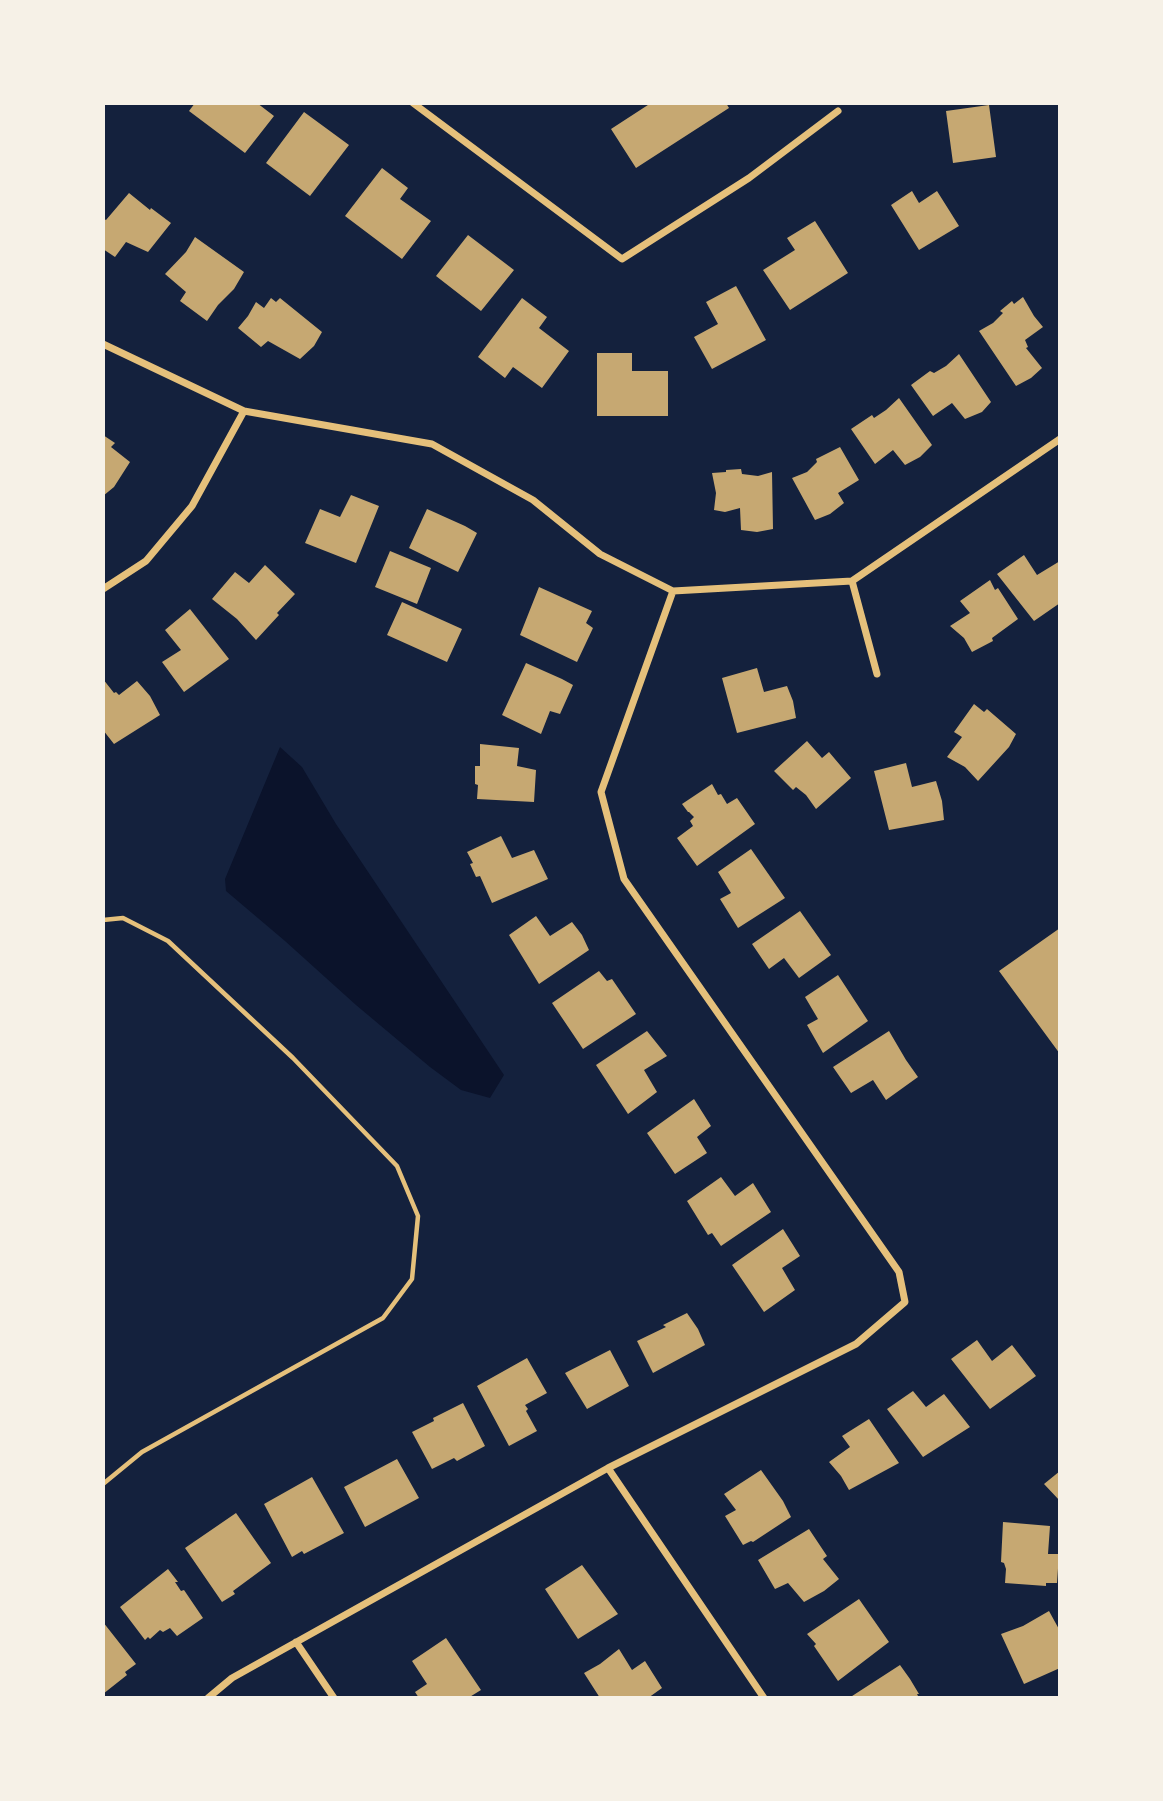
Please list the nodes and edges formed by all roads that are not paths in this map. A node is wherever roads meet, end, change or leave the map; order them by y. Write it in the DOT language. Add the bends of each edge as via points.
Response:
graph roads {
  1 [pos="413,103"];
  2 [pos="838,111"];
  3 [pos="103,344"];
  4 [pos="244,411"];
  5 [pos="1059,443"];
  6 [pos="852,581"];
  7 [pos="103,589"];
  8 [pos="673,591"];
  9 [pos="877,674"];
  10 [pos="608,1468"];
  11 [pos="296,1642"];
  12 [pos="208,1698"];
  13 [pos="334,1698"];
  14 [pos="764,1698"];
  1 -- 2 [label="street" via="622,259 750,178"];
  3 -- 4 [label="street"];
  4 -- 7 [label="street" via="192,506 146,561"];
  4 -- 8 [label="street" via="432,444 533,500 600,554"];
  5 -- 6 [label="street"];
  6 -- 8 [label="street"];
  6 -- 9 [label="street"];
  8 -- 10 [label="street" via="601,792 624,879 899,1272 905,1302 856,1344"];
  10 -- 11 [label="street"];
  10 -- 14 [label="street"];
  11 -- 12 [label="street" via="232,1678"];
  11 -- 13 [label="street"];
}
